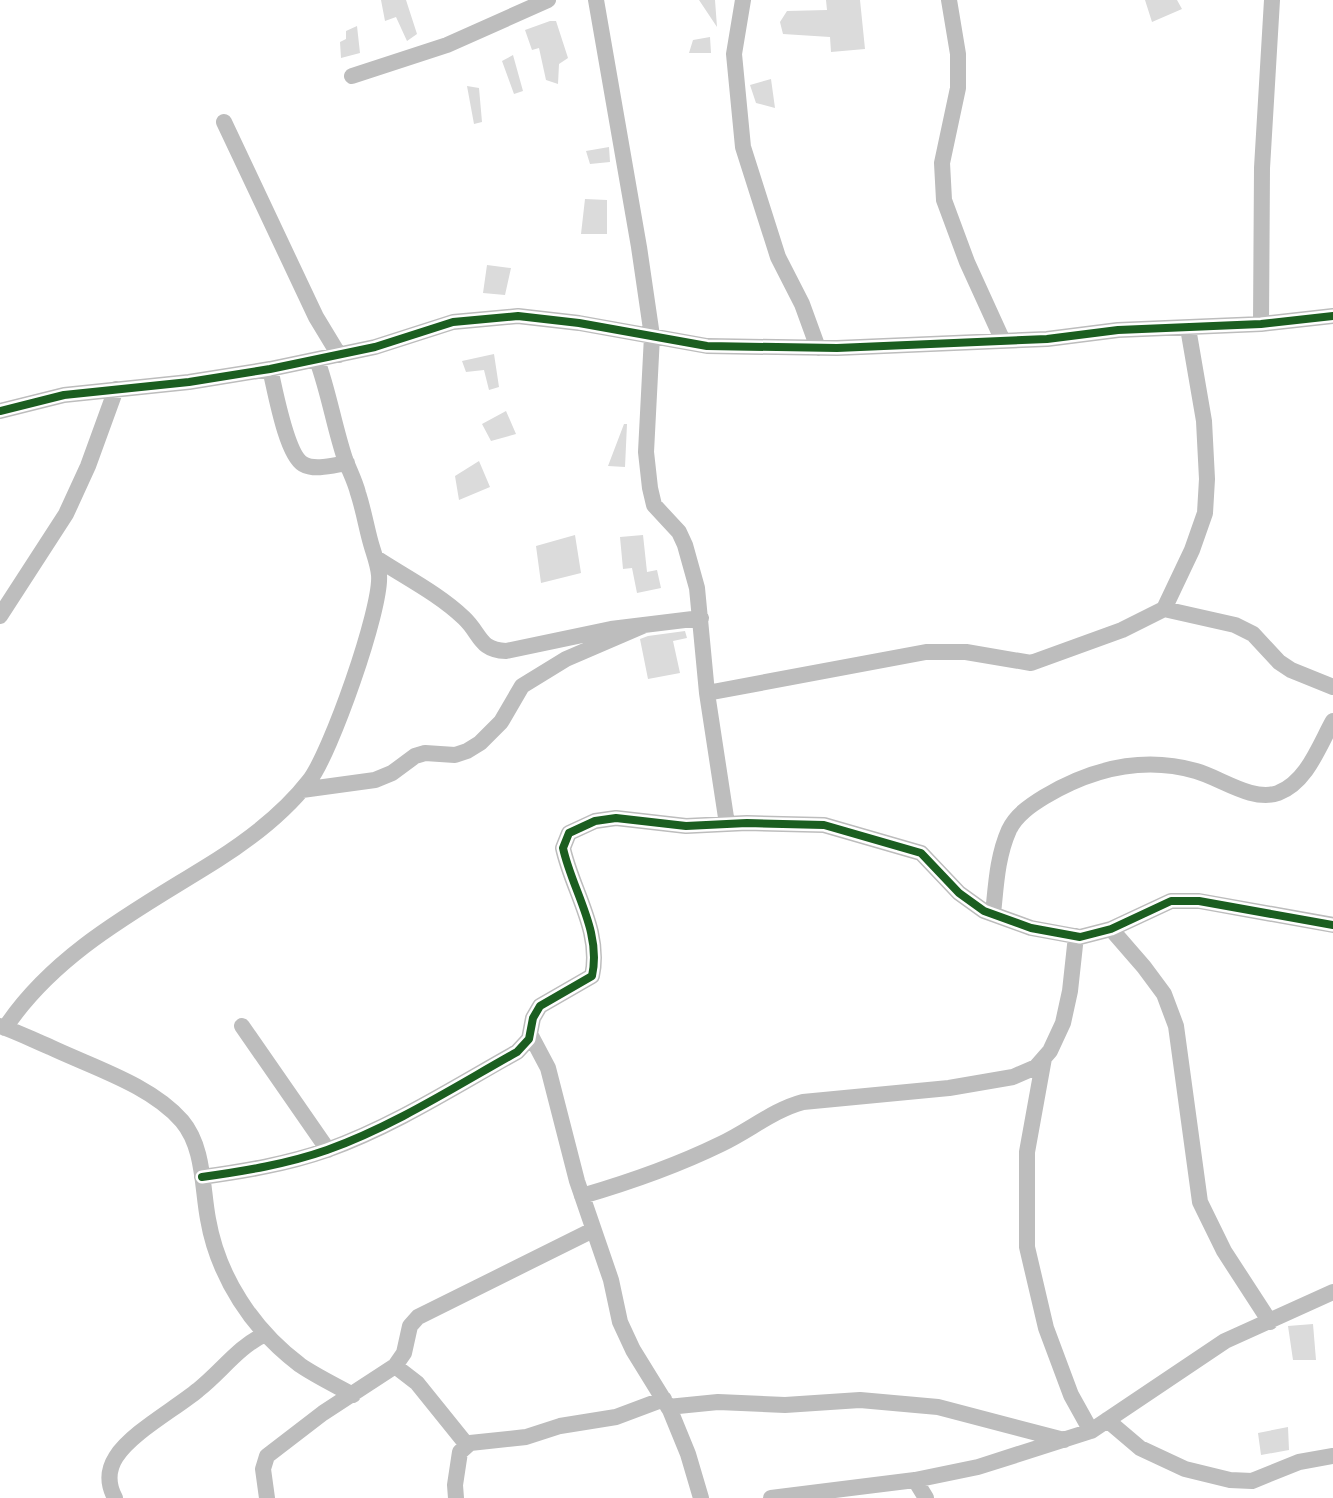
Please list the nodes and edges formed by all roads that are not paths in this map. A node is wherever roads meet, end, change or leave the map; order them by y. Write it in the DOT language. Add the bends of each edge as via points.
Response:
graph roads {
  1 [pos="548,0"];
  2 [pos="596,0"];
  3 [pos="743,0"];
  4 [pos="949,0"];
  5 [pos="1272,0"];
  6 [pos="352,76"];
  7 [pos="224,122"];
  8 [pos="1333,316"];
  9 [pos="1261,324"];
  10 [pos="1188,328"];
  11 [pos="652,336"];
  12 [pos="1003,341"];
  13 [pos="818,348"];
  14 [pos="339,355"];
  15 [pos="317,360"];
  16 [pos="270,369"];
  17 [pos="116,389"];
  18 [pos="0,411"];
  19 [pos="347,463"];
  20 [pos="376,558"];
  21 [pos="1164,609"];
  22 [pos="0,616"];
  23 [pos="701,618"];
  24 [pos="645,625"];
  25 [pos="1333,687"];
  26 [pos="707,693"];
  27 [pos="1333,721"];
  28 [pos="302,790"];
  29 [pos="727,824"];
  30 [pos="993,914"];
  31 [pos="1333,925"];
  32 [pos="1111,929"];
  33 [pos="1076,936"];
  34 [pos="242,1026"];
  35 [pos="2,1027"];
  36 [pos="530,1034"];
  37 [pos="1044,1058"];
  38 [pos="328,1150"];
  39 [pos="202,1177"];
  40 [pos="582,1196"];
  41 [pos="593,1230"];
  42 [pos="1333,1292"];
  43 [pos="1270,1322"];
  44 [pos="265,1334"];
  45 [pos="395,1366"];
  46 [pos="353,1395"];
  47 [pos="666,1403"];
  48 [pos="1107,1420"];
  49 [pos="1091,1431"];
  50 [pos="1064,1440"];
  51 [pos="467,1445"];
  52 [pos="1333,1456"];
  53 [pos="915,1480"];
  54 [pos="115,1498"];
  55 [pos="267,1498"];
  56 [pos="456,1498"];
  57 [pos="701,1498"];
  58 [pos="771,1498"];
  59 [pos="926,1498"];
  1 -- 6 [label="street" via="447,45"];
  2 -- 11 [label="street"];
  3 -- 13 [label="street" via="734,54 743,147 778,257"];
  4 -- 12 [label="street" via="958,88 942,163 944,200"];
  5 -- 9 [label="street" via="1262,168"];
  7 -- 14 [label="street"];
  8 -- 9 [label="street"];
  9 -- 10 [label="street"];
  10 -- 12 [label="street"];
  10 -- 21 [label="street" via="1204,421 1205,513"];
  11 -- 13 [label="street" via="707,346"];
  11 -- 14 [label="street" via="518,316 453,322"];
  11 -- 23 [label="street" via="646,452 650,488 654,505 685,545"];
  12 -- 13 [label="street"];
  14 -- 15 [label="street"];
  15 -- 16 [label="street"];
  15 -- 19 [label="street"];
  16 -- 17 [label="street"];
  16 -- 19 [label="street" via="298,460 314,467"];
  17 -- 18 [label="street"];
  17 -- 22 [label="street" via="66,514"];
  19 -- 20 [label="street"];
  20 -- 24 [label="street" via="466,620 493,651"];
  20 -- 28 [label="street" via="378,591 359,661 344,706"];
  21 -- 25 [label="street" via="1235,625 1253,634 1291,670"];
  21 -- 26 [label="street" via="1031,663 966,652 926,652"];
  23 -- 24 [label="street"];
  23 -- 26 [label="street"];
  24 -- 28 [label="street" via="531,679 501,722 467,751 425,753 375,780"];
  26 -- 29 [label="street"];
  27 -- 30 [label="street" via="1304,771 1277,793 1261,795 1195,771 1147,764 1101,770 1067,784 1028,807 1010,827 999,862"];
  28 -- 35 [label="street" via="219,859 96,936 24,999"];
  29 -- 30 [label="street" via="824,825 889,842 921,853 959,893"];
  29 -- 36 [label="street" via="686,826 616,818 569,833 563,848 593,940 592,976 540,1006"];
  30 -- 33 [label="street"];
  31 -- 32 [label="street" via="1199,901 1171,901"];
  32 -- 33 [label="street"];
  32 -- 43 [label="street" via="1164,994 1176,1026 1200,1202"];
  33 -- 37 [label="street" via="1063,1023"];
  34 -- 38 [label="street"];
  35 -- 39 [label="street" via="160,1100 183,1122 197,1148"];
  36 -- 38 [label="street" via="517,1052 382,1127"];
  36 -- 40 [label="street" via="548,1068"];
  37 -- 40 [label="street" via="1036,1067 1000,1079 785,1106 680,1163"];
  37 -- 49 [label="street" via="1027,1152 1027,1247 1046,1328"];
  38 -- 39 [label="street"];
  39 -- 44 [label="street" via="218,1256 231,1286"];
  40 -- 41 [label="street"];
  41 -- 45 [label="street" via="418,1317"];
  41 -- 47 [label="street" via="620,1322"];
  42 -- 43 [label="street"];
  43 -- 48 [label="street" via="1225,1341"];
  44 -- 46 [label="street" via="301,1365"];
  44 -- 54 [label="street" via="116,1456 110,1470"];
  45 -- 46 [label="street"];
  45 -- 51 [label="street" via="417,1383"];
  46 -- 55 [label="street" via="267,1456"];
  47 -- 50 [label="street" via="860,1400 938,1407"];
  47 -- 51 [label="street" via="526,1437"];
  47 -- 57 [label="street"];
  48 -- 49 [label="street"];
  48 -- 52 [label="street" via="1140,1448 1185,1469 1230,1480 1252,1481 1299,1462"];
  49 -- 50 [label="street"];
  50 -- 53 [label="street"];
  51 -- 56 [label="street" via="460,1452"];
  53 -- 58 [label="street"];
  53 -- 59 [label="street"];
}
